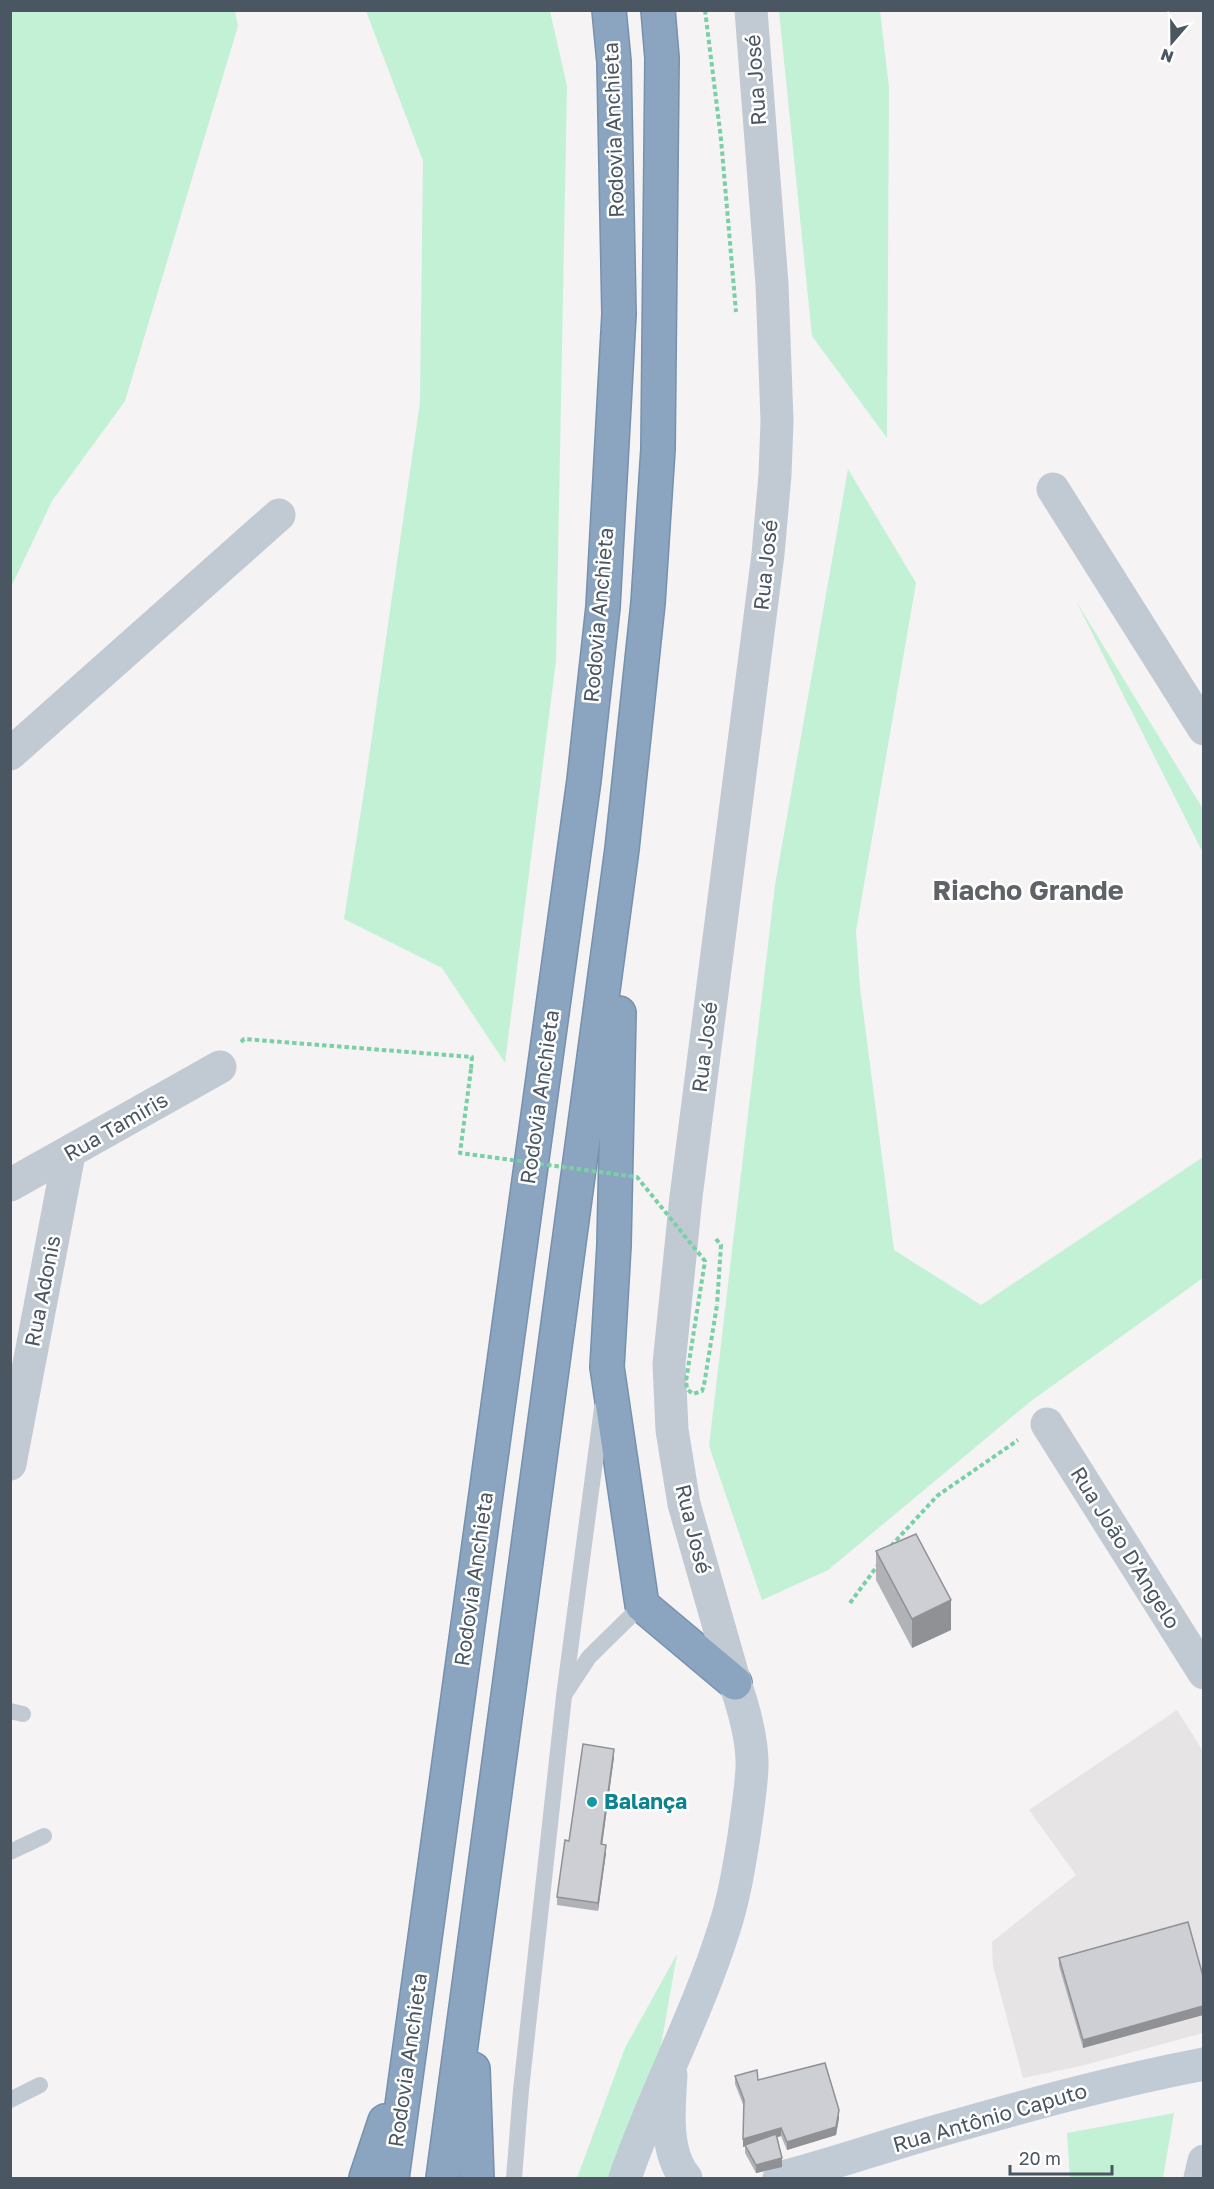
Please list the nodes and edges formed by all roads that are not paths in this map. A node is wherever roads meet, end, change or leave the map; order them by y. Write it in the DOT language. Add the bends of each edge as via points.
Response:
graph roads {
  1 [pos="609,10"];
  2 [pos="658,10"];
  3 [pos="751,10"];
  4 [pos="1053,489"];
  5 [pos="279,515"];
  6 [pos="1203,729"];
  7 [pos="10,754"];
  8 [pos="622,849"];
  9 [pos="220,1067"];
  10 [pos="69,1154"];
  11 [pos="10,1185"];
  12 [pos="608,1366"];
  13 [pos="1047,1424"];
  14 [pos="10,1464"];
  15 [pos="642,1605"];
  16 [pos="1200,1661"];
  17 [pos="735,1683"];
  18 [pos="564,1696"];
  19 [pos="44,1836"];
  20 [pos="10,1852"];
  21 [pos="470,1978"];
  22 [pos="410,2048"];
  23 [pos="672,2064"];
  24 [pos="1203,2064"];
  25 [pos="40,2085"];
  26 [pos="10,2100"];
  27 [pos="1203,2161"];
  28 [pos="823,2173"];
  29 [pos="366,2178"];
  30 [pos="393,2178"];
  31 [pos="443,2178"];
  32 [pos="477,2178"];
  33 [pos="514,2178"];
  34 [pos="625,2178"];
  35 [pos="686,2178"];
  36 [pos="782,2178"];
  37 [pos="1200,2178"];
  1 -- 22 [label="highway, Rodovia Anchieta" via="614,62 619,314 603,607 582,792"];
  2 -- 8 [label="highway" via="662,58 658,449 648,603"];
  3 -- 17 [label="street, Rua José" via="772,284 775,475 669,1364 672,1430 684,1504"];
  4 -- 6 [label="street"];
  5 -- 7 [label="street"];
  8 -- 12 [label="highway"];
  8 -- 21 [label="highway"];
  9 -- 10 [label="street, Rua Tamiris"];
  10 -- 11 [label="street, Rua Tamiris"];
  10 -- 14 [label="street, Rua Adonis"];
  12 -- 15 [label="highway"];
  12 -- 18 [label="lane"];
  13 -- 16 [label="street, Rua João D'Angelo"];
  15 -- 17 [label="highway"];
  15 -- 18 [label="lane" via="589,1657"];
  17 -- 23 [label="main road, Rua José" via="745,1712 752,1766 739,1867 725,1928"];
  18 -- 33 [label="lane"];
  19 -- 20 [label="lane"];
  21 -- 31 [label="highway"];
  21 -- 32 [label="highway"];
  22 -- 29 [label="highway"];
  22 -- 30 [label="highway, Rodovia Anchieta"];
  23 -- 34 [label="main road, Rua José" via="648,2114"];
  23 -- 35 [label="main road, Rua José" via="669,2106 674,2153"];
  24 -- 28 [label="main road, Rua Antônio Caputo" via="1141,2076 940,2130"];
  25 -- 26 [label="lane"];
  27 -- 37 [label="street"];
  28 -- 36 [label="main road, Rua Antônio Caputo"];
}
